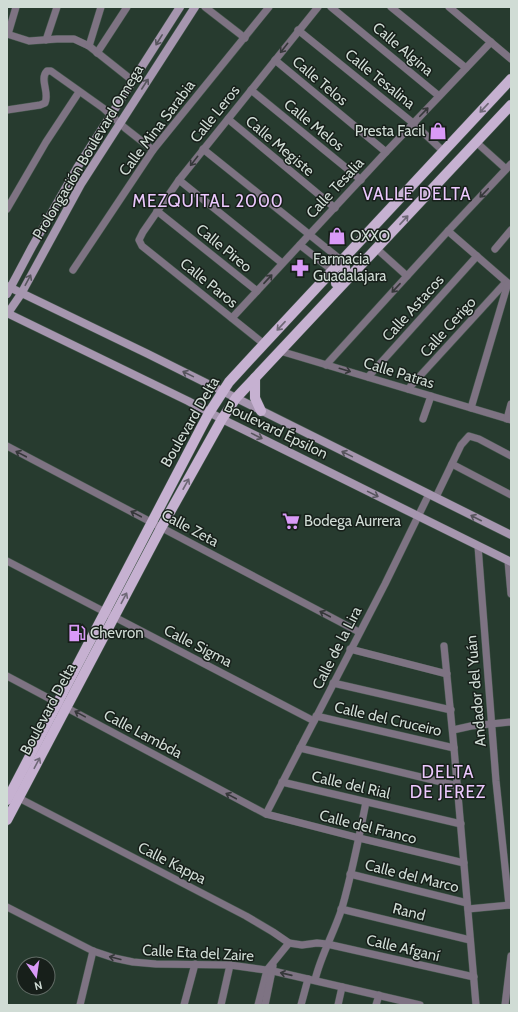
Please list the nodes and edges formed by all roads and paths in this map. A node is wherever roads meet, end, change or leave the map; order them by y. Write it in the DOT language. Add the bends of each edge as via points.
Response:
graph roads {
  1 [pos="16,7"];
  2 [pos="57,7"];
  3 [pos="101,7"];
  4 [pos="127,7"];
  5 [pos="180,7"];
  6 [pos="195,7"];
  7 [pos="205,7"];
  8 [pos="269,7"];
  9 [pos="318,7"];
  10 [pos="331,7"];
  11 [pos="391,7"];
  12 [pos="450,7"];
  13 [pos="298,30"];
  14 [pos="7,34"];
  15 [pos="245,38"];
  16 [pos="46,40"];
  17 [pos="491,42"];
  18 [pos="89,46"];
  19 [pos="97,53"];
  20 [pos="511,59"];
  21 [pos="275,60"];
  22 [pos="466,68"];
  23 [pos="511,79"];
  24 [pos="133,81"];
  25 [pos="251,90"];
  26 [pos="79,92"];
  27 [pos="439,96"];
  28 [pos="511,105"];
  29 [pos="7,110"];
  30 [pos="111,116"];
  31 [pos="228,119"];
  32 [pos="120,123"];
  33 [pos="413,123"];
  34 [pos="476,142"];
  35 [pos="203,149"];
  36 [pos="153,150"];
  37 [pos="443,151"];
  38 [pos="386,152"];
  39 [pos="509,167"];
  40 [pos="179,180"];
  41 [pos="361,180"];
  42 [pos="335,208"];
  43 [pos="7,209"];
  44 [pos="157,211"];
  45 [pos="448,231"];
  46 [pos="510,233"];
  47 [pos="310,234"];
  48 [pos="139,240"];
  49 [pos="300,245"];
  50 [pos="377,249"];
  51 [pos="495,249"];
  52 [pos="477,256"];
  53 [pos="342,260"];
  54 [pos="282,263"];
  55 [pos="73,270"];
  56 [pos="332,270"];
  57 [pos="407,276"];
  58 [pos="508,283"];
  59 [pos="8,290"];
  60 [pos="257,291"];
  61 [pos="21,294"];
  62 [pos="317,311"];
  63 [pos="7,313"];
  64 [pos="232,318"];
  65 [pos="264,344"];
  66 [pos="280,351"];
  67 [pos="326,365"];
  68 [pos="368,377"];
  69 [pos="255,378"];
  70 [pos="408,389"];
  71 [pos="223,391"];
  72 [pos="431,396"];
  73 [pos="236,398"];
  74 [pos="511,404"];
  75 [pos="471,408"];
  76 [pos="261,412"];
  77 [pos="209,413"];
  78 [pos="222,419"];
  79 [pos="423,419"];
  80 [pos="509,419"];
  81 [pos="7,446"];
  82 [pos="511,456"];
  83 [pos="452,464"];
  84 [pos="433,495"];
  85 [pos="511,495"];
  86 [pos="419,516"];
  87 [pos="157,525"];
  88 [pos="511,535"];
  89 [pos="478,546"];
  90 [pos="7,561"];
  91 [pos="510,562"];
  92 [pos="511,594"];
  93 [pos="110,615"];
  94 [pos="360,632"];
  95 [pos="444,646"];
  96 [pos="350,649"];
  97 [pos="447,674"];
  98 [pos="7,676"];
  99 [pos="333,683"];
  100 [pos="62,705"];
  101 [pos="451,710"];
  102 [pos="315,718"];
  103 [pos="511,722"];
  104 [pos="492,723"];
  105 [pos="453,730"];
  106 [pos="300,748"];
  107 [pos="454,748"];
  108 [pos="282,782"];
  109 [pos="458,786"];
  110 [pos="11,795"];
  111 [pos="366,802"];
  112 [pos="266,814"];
  113 [pos="7,820"];
  114 [pos="461,824"];
  115 [pos="359,838"];
  116 [pos="464,863"];
  117 [pos="350,874"];
  118 [pos="510,905"];
  119 [pos="467,906"];
  120 [pos="7,907"];
  121 [pos="341,909"];
  122 [pos="470,940"];
  123 [pos="289,943"];
  124 [pos="327,944"];
  125 [pos="93,952"];
  126 [pos="511,956"];
  127 [pos="195,964"];
  128 [pos="230,965"];
  129 [pos="271,968"];
  130 [pos="510,976"];
  131 [pos="474,977"];
  132 [pos="312,980"];
  133 [pos="342,987"];
  134 [pos="379,995"];
  135 [pos="80,1005"];
  136 [pos="184,1005"];
  137 [pos="221,1005"];
  138 [pos="258,1005"];
  139 [pos="265,1005"];
  140 [pos="301,1005"];
  141 [pos="338,1005"];
  142 [pos="376,1005"];
  143 [pos="416,1005"];
  144 [pos="476,1005"];
  145 [pos="505,1005"];
  1 -- 14 [label="street"];
  2 -- 16 [label="street"];
  3 -- 18 [label="street"];
  4 -- 19 [label="street"];
  5 -- 24 [label="street, Prolongación Boulevard Omega, one-way"];
  32 -- 6 [label="street, Prolongación Boulevard Omega, one-way"];
  7 -- 15 [label="street"];
  8 -- 15 [label="street, Calle Mina Sarabia"];
  9 -- 13 [label="street, Calle Leros"];
  10 -- 27 [label="street, Calle Algina"];
  11 -- 22 [label="street"];
  12 -- 17 [label="street"];
  13 -- 21 [label="street, Calle Leros, one-way"];
  13 -- 33 [label="street, Calle Tesalina"];
  14 -- 16 [label="street" via="28,41"];
  15 -- 36 [label="street, Calle Mina Sarabia"];
  16 -- 18 [label="street" via="74,39"];
  17 -- 20 [label="street"];
  17 -- 22 [label="street, Calle Tesalia"];
  18 -- 19 [label="street"];
  19 -- 24 [label="street"];
  21 -- 25 [label="street, Calle Leros"];
  21 -- 38 [label="street, Calle Telos"];
  22 -- 27 [label="street, Calle Tesalia"];
  23 -- 37 [label="main road, Boulevard Delta, one-way"];
  24 -- 30 [label="street, Prolongación Boulevard Omega"];
  25 -- 31 [label="street, Calle Leros"];
  25 -- 41 [label="street, Calle Melos"];
  26 -- 29 [label="street" via="56,74 47,71 44,77 47,97 45,103"];
  26 -- 30 [label="street"];
  26 -- 43 [label="street"];
  33 -- 27 [label="street, Calle Tesalia, one-way"];
  28 -- 34 [label="main road, Boulevard Delta"];
  30 -- 32 [label="street"];
  30 -- 59 [label="street, Prolongación Boulevard Omega" via="57,203"];
  31 -- 35 [label="street, Calle Leros"];
  31 -- 42 [label="street, Calle Megiste"];
  32 -- 36 [label="street"];
  61 -- 32 [label="street, Prolongación Boulevard Omega, one-way" via="81,184"];
  33 -- 37 [label="street, Calle Tesalina"];
  33 -- 38 [label="street, Calle Tesalia"];
  34 -- 39 [label="street"];
  50 -- 34 [label="main road, Boulevard Delta, one-way"];
  35 -- 40 [label="street, Calle Leros, one-way"];
  35 -- 47 [label="street"];
  36 -- 55 [label="street, Calle Mina Sarabia"];
  37 -- 53 [label="main road, Boulevard Delta"];
  38 -- 41 [label="street, Calle Tesalia"];
  39 -- 45 [label="street, one-way"];
  40 -- 44 [label="street, Calle Leros"];
  40 -- 54 [label="street"];
  41 -- 42 [label="street, Calle Tesalia"];
  42 -- 47 [label="street, Calle Tesalia"];
  44 -- 48 [label="street, Calle Leros"];
  44 -- 60 [label="street, Calle Pireo"];
  45 -- 52 [label="street"];
  45 -- 57 [label="street"];
  46 -- 51 [label="street"];
  47 -- 49 [label="street, Calle Tesalia"];
  47 -- 53 [label="street"];
  48 -- 64 [label="street, Calle Paros" via="142,246"];
  49 -- 54 [label="street, Calle Tesalia"];
  49 -- 56 [label="street"];
  50 -- 57 [label="street"];
  50 -- 62 [label="main road, Boulevard Delta"];
  52 -- 58 [label="street"];
  52 -- 68 [label="street, Calle Astacos"];
  53 -- 56 [label="main road, Boulevard Delta"];
  53 -- 62 [label="main road" via="345,266 343,276 326,295"];
  60 -- 54 [label="street, Calle Tesalia, one-way"];
  56 -- 65 [label="main road, Boulevard Delta, one-way"];
  57 -- 67 [label="street, one-way"];
  58 -- 70 [label="street, Calle Cerigo"];
  58 -- 75 [label="street"];
  59 -- 61 [label="street, Boulevard Épsilon"];
  60 -- 64 [label="street, Calle Tesalia"];
  61 -- 63 [label="street, Prolongación Boulevard Omega"];
  71 -- 61 [label="street, Boulevard Épsilon, one-way"];
  62 -- 66 [label="main road, Boulevard Delta"];
  63 -- 77 [label="street, Boulevard Épsilon"];
  64 -- 65 [label="street, Calle Paros"];
  65 -- 71 [label="main road, Boulevard Delta"];
  66 -- 67 [label="street, Calle Patras"];
  66 -- 69 [label="main road, Boulevard Delta"];
  67 -- 68 [label="street, Calle Patras, one-way"];
  68 -- 70 [label="street, Calle Patras"];
  69 -- 73 [label="main road, Boulevard Delta"];
  69 -- 76 [label="main road" via="255,398"];
  70 -- 72 [label="street, Calle Patras"];
  71 -- 73 [label="street, Boulevard Épsilon"];
  71 -- 77 [label="main road, Boulevard Delta"];
  72 -- 75 [label="street, Calle Patras"];
  72 -- 79 [label="street"];
  73 -- 76 [label="street, Boulevard Épsilon"];
  73 -- 78 [label="main road, Boulevard Delta"];
  74 -- 80 [label="street"];
  75 -- 80 [label="street, Calle Patras"];
  84 -- 76 [label="street, Boulevard Épsilon, one-way"];
  77 -- 78 [label="street, Boulevard Épsilon"];
  77 -- 87 [label="main road, Boulevard Delta"];
  78 -- 86 [label="street, Boulevard Épsilon, one-way"];
  87 -- 78 [label="main road, Boulevard Delta, one-way"];
  87 -- 81 [label="street, Calle Zeta, one-way"];
  82 -- 83 [label="street, Calle de la Lira" via="469,436"];
  83 -- 84 [label="street, Calle de la Lira"];
  83 -- 85 [label="street"];
  84 -- 86 [label="street, Calle de la Lira"];
  88 -- 84 [label="street, Boulevard Épsilon, one-way"];
  86 -- 89 [label="street, Boulevard Épsilon"];
  86 -- 94 [label="street, Calle de la Lira"];
  87 -- 93 [label="main road, Boulevard Delta"];
  94 -- 87 [label="street, Calle Zeta, one-way"];
  89 -- 91 [label="street, Boulevard Épsilon"];
  89 -- 104 [label="street, Andador del Yuán"];
  90 -- 93 [label="street, Calle Sigma"];
  91 -- 92 [label="street"];
  93 -- 100 [label="main road, Boulevard Delta"];
  93 -- 102 [label="street, Calle Sigma"];
  94 -- 96 [label="street, Calle de la Lira"];
  95 -- 97 [label="street"];
  96 -- 97 [label="street"];
  96 -- 99 [label="street, Calle de la Lira"];
  97 -- 101 [label="street"];
  98 -- 100 [label="street, Calle Lambda"];
  99 -- 101 [label="street"];
  99 -- 102 [label="street, Calle de la Lira"];
  100 -- 110 [label="main road, Boulevard Delta"];
  112 -- 100 [label="street, Calle Lambda, one-way"];
  101 -- 105 [label="street"];
  102 -- 106 [label="street, Calle de la Lira"];
  102 -- 107 [label="street, Calle del Cruceiro"];
  103 -- 104 [label="street"];
  104 -- 105 [label="street"];
  104 -- 118 [label="street, Andador del Yuán"];
  105 -- 107 [label="street"];
  106 -- 108 [label="street, Calle de la Lira"];
  106 -- 109 [label="street"];
  107 -- 109 [label="street"];
  108 -- 111 [label="street, Calle del Rial"];
  108 -- 112 [label="street, Calle de la Lira"];
  109 -- 114 [label="street"];
  110 -- 113 [label="main road, Boulevard Delta"];
  110 -- 123 [label="street, Calle Kappa" via="246,916"];
  111 -- 114 [label="street, Calle del Rial"];
  111 -- 115 [label="street"];
  112 -- 115 [label="street, Calle del Franco"];
  114 -- 116 [label="street"];
  115 -- 116 [label="street, Calle del Franco"];
  115 -- 117 [label="street"];
  116 -- 119 [label="street"];
  117 -- 119 [label="street, Calle del Marco"];
  117 -- 121 [label="street"];
  118 -- 119 [label="street, Calle del Marco"];
  119 -- 122 [label="street"];
  120 -- 125 [label="street, Calle Eta del Zaire"];
  121 -- 122 [label="street, Rand"];
  121 -- 124 [label="street"];
  122 -- 131 [label="street"];
  123 -- 124 [label="street, Calle Kappa"];
  123 -- 129 [label="street"];
  124 -- 131 [label="street, Calle Afganí"];
  124 -- 132 [label="street"];
  127 -- 125 [label="street, Calle Eta del Zaire, one-way" via="133,962"];
  125 -- 135 [label="street"];
  126 -- 130 [label="street"];
  127 -- 128 [label="street, Calle Eta del Zaire"];
  127 -- 136 [label="street"];
  128 -- 129 [label="street, Calle Eta del Zaire"];
  128 -- 137 [label="street"];
  132 -- 129 [label="street, Calle Eta del Zaire, one-way"];
  129 -- 138 [label="street"];
  129 -- 139 [label="street"];
  130 -- 145 [label="street"];
  131 -- 144 [label="street"];
  132 -- 133 [label="street, Calle Eta del Zaire"];
  132 -- 140 [label="street"];
  133 -- 134 [label="street, Calle Eta del Zaire"];
  133 -- 141 [label="street"];
  134 -- 142 [label="street"];
  134 -- 143 [label="street, Calle Eta del Zaire"];
}
